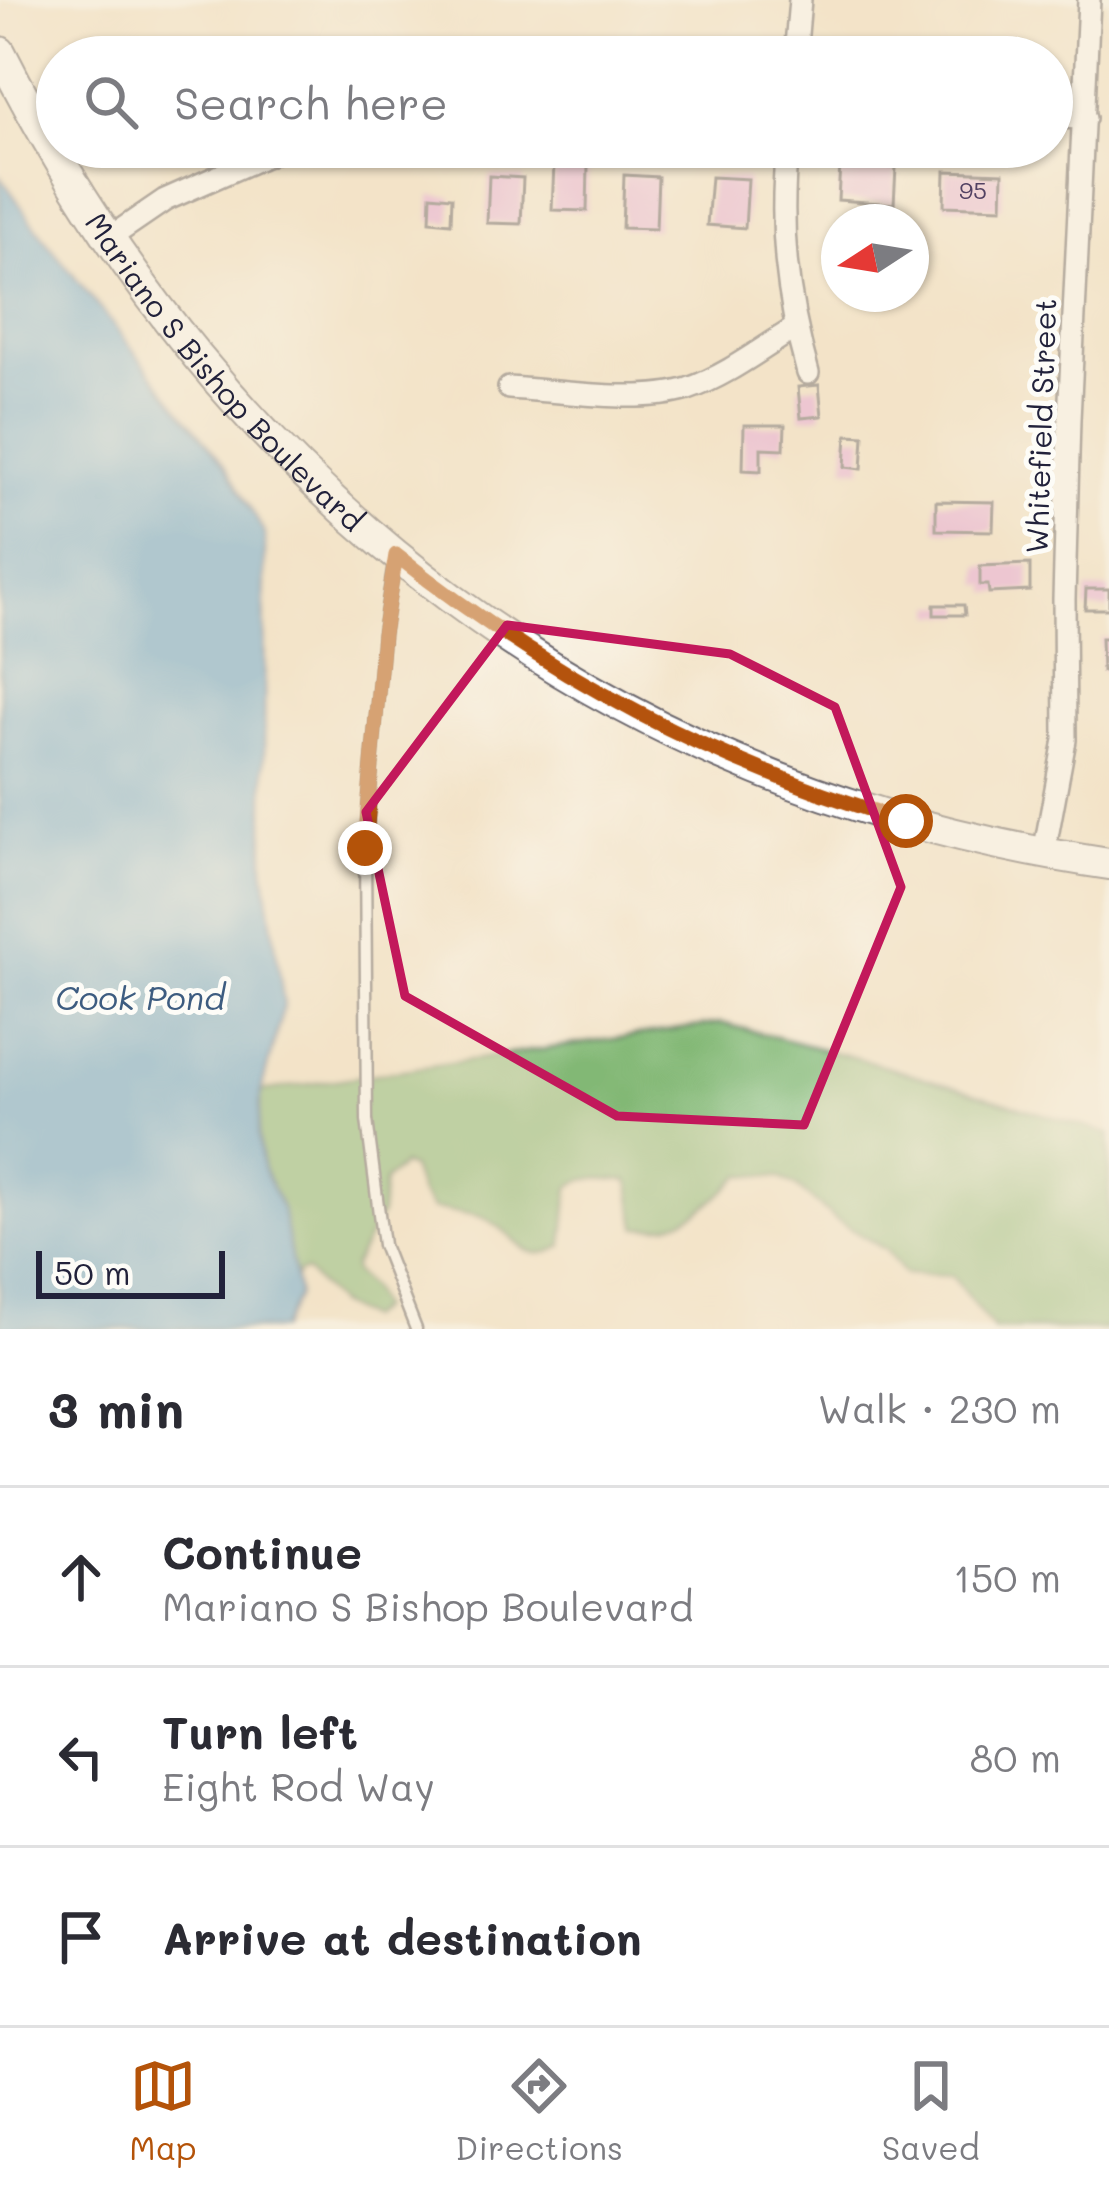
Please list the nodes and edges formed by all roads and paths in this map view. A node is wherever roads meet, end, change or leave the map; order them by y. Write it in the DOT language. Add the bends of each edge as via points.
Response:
graph roads {
  1 [pos="800,0"];
  2 [pos="1089,0"];
  3 [pos="797,36"];
  4 [pos="0,52"];
  5 [pos="1073,118"];
  6 [pos="1084,118"];
  7 [pos="36,120"];
  8 [pos="64,168"];
  9 [pos="237,168"];
  10 [pos="786,168"];
  11 [pos="108,239"];
  12 [pos="795,328"];
  13 [pos="808,373"];
  14 [pos="509,388"];
  15 [pos="396,555"];
  16 [pos="1044,853"];
  17 [pos="1109,864"];
  18 [pos="416,1329"];
  1 -- 3 [label="street"];
  2 -- 6 [label="street, Whitefield Street"];
  4 -- 7 [label="main road, Mariano S Bishop Boulevard"];
  5 -- 6 [label="street"];
  6 -- 16 [label="street, Whitefield Street" via="1065,740"];
  8 -- 11 [label="main road, Mariano S Bishop Boulevard"];
  9 -- 11 [label="street" via="165,200"];
  10 -- 12 [label="street" via="782,232"];
  11 -- 15 [label="main road, Mariano S Bishop Boulevard" via="245,413"];
  12 -- 13 [label="street"];
  12 -- 14 [label="street" via="712,378 664,394"];
  15 -- 16 [label="main road, Mariano S Bishop Boulevard" via="539,658 705,747 861,808"];
  15 -- 18 [label="lane" via="365,848 367,1120 383,1245"];
  16 -- 17 [label="main road, Mariano S Bishop Boulevard"];
}
